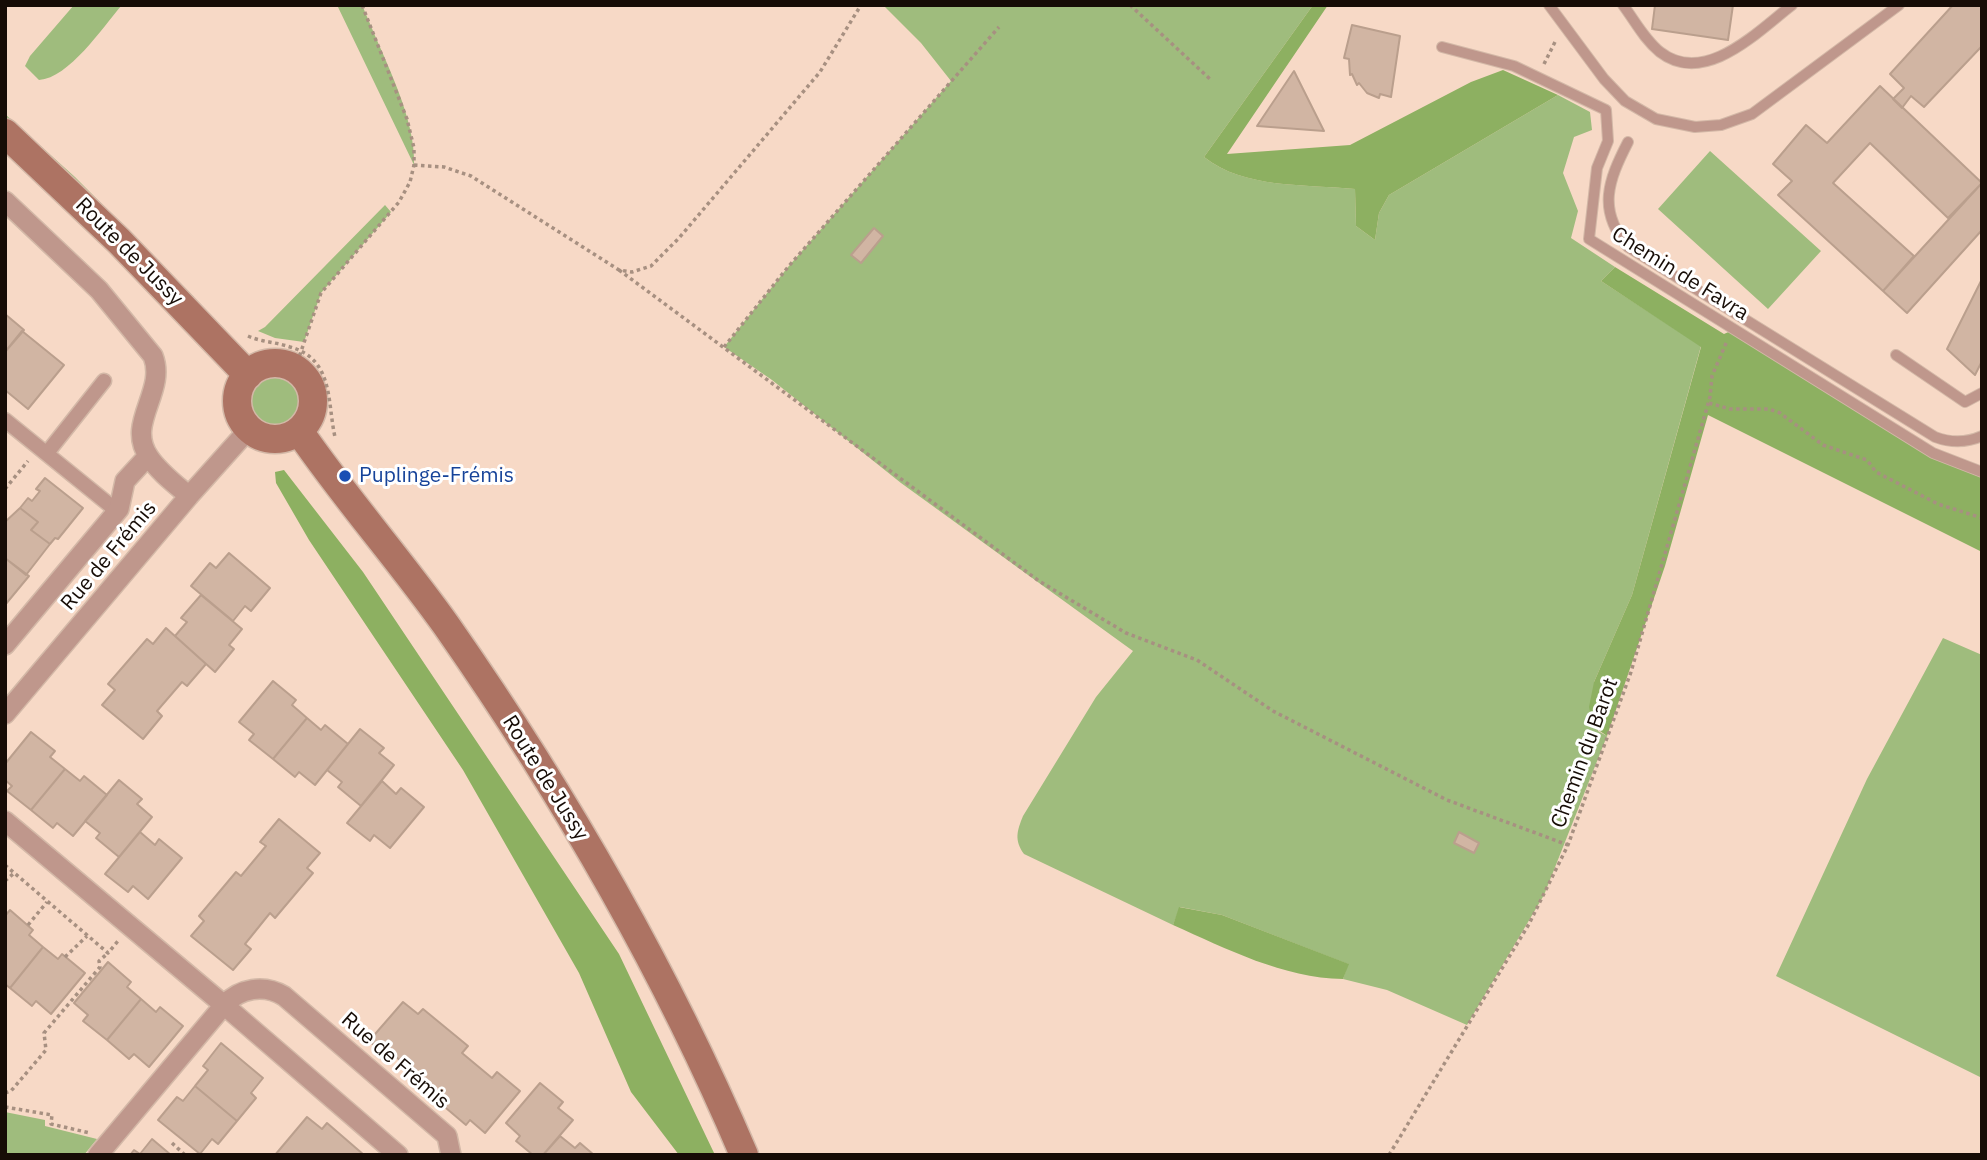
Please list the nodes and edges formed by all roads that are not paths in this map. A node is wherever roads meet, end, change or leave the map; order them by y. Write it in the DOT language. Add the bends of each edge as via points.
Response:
graph roads {
  1 [pos="1549,5"];
  2 [pos="1623,5"];
  3 [pos="1792,5"];
  4 [pos="1899,5"];
  5 [pos="1442,47"];
  6 [pos="5,133"];
  7 [pos="1628,142"];
  8 [pos="5,201"];
  9 [pos="1896,355"];
  10 [pos="248,375"];
  11 [pos="104,381"];
  12 [pos="1982,393"];
  13 [pos="5,419"];
  14 [pos="249,429"];
  15 [pos="299,431"];
  16 [pos="1982,436"];
  17 [pos="43,450"];
  18 [pos="148,456"];
  19 [pos="1982,472"];
  20 [pos="189,496"];
  21 [pos="117,511"];
  22 [pos="5,645"];
  23 [pos="5,714"];
  24 [pos="5,821"];
  25 [pos="224,1005"];
  26 [pos="98,1155"];
  27 [pos="398,1155"];
  28 [pos="451,1155"];
  29 [pos="744,1155"];
  1 -- 4 [label="lane" via="1625,101 1656,119 1695,127 1721,125 1752,114"];
  2 -- 3 [label="lane" via="1661,53 1696,62 1714,61 1728,53"];
  5 -- 19 [label="lane, Chemin de Favra" via="1538,75 1606,110 1608,141 1597,168 1589,239 1933,453"];
  6 -- 10 [label="main road, Route de Jussy" via="119,241"];
  7 -- 16 [label="lane" via="1610,184 1608,207 1614,229 1628,247 1935,437 1949,442"];
  8 -- 18 [label="street" via="99,290 153,356 156,385 141,428"];
  9 -- 12 [label="lane" via="1965,402"];
  10 -- 14 [label="main road" via="238,402"];
  10 -- 15 [label="main road" via="270,364 295,369 309,384 311,413"];
  11 -- 17 [label="street"];
  13 -- 17 [label="street"];
  14 -- 15 [label="main road" via="272,439"];
  14 -- 20 [label="street, Rue de Frémis"];
  15 -- 29 [label="main road, Route de Jussy" via="446,626 563,805 659,975"];
  17 -- 21 [label="street"];
  18 -- 20 [label="street"];
  18 -- 21 [label="street, Rue de Frémis" via="125,481"];
  20 -- 23 [label="street, Rue de Frémis"];
  21 -- 22 [label="street, Rue de Frémis"];
  24 -- 25 [label="street"];
  25 -- 26 [label="street, Rue de Frémis"];
  25 -- 27 [label="street"];
  25 -- 28 [label="street, Rue de Frémis" via="247,991 267,989 284,996 447,1136"];
}
